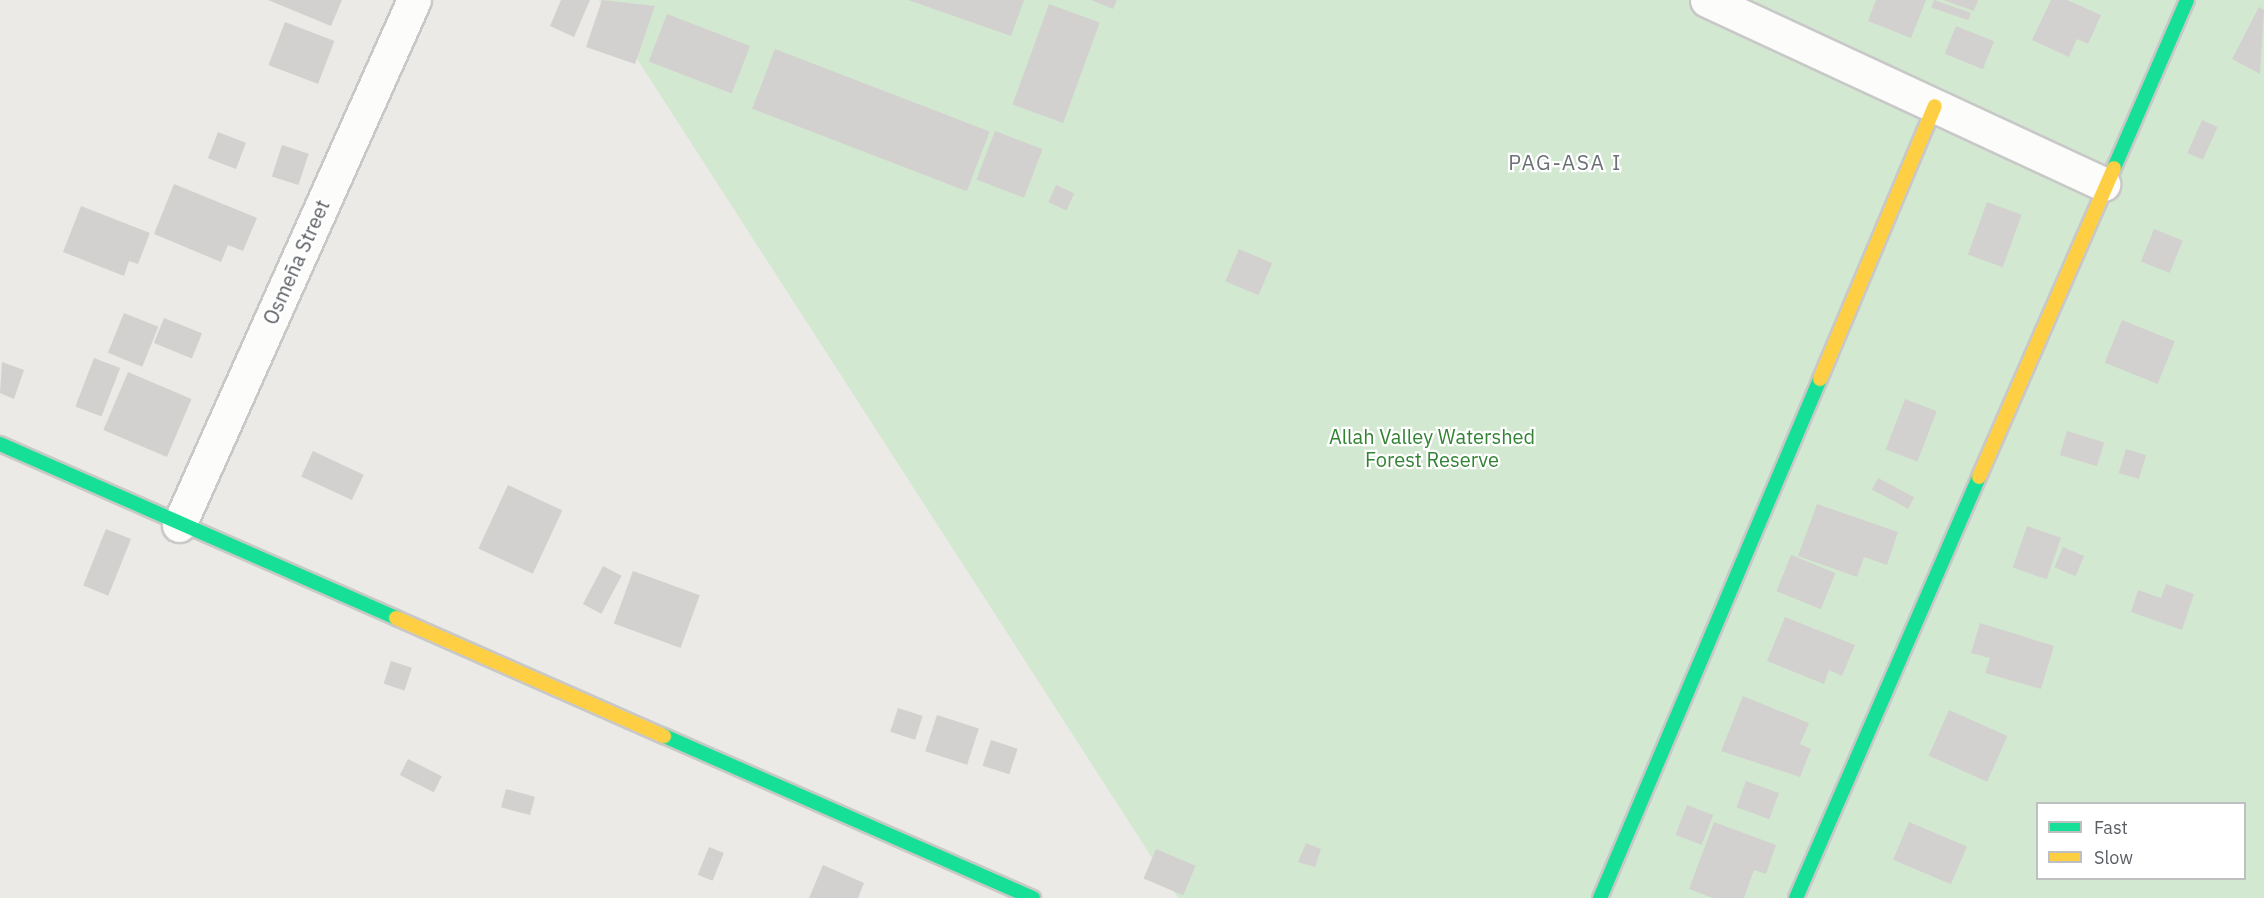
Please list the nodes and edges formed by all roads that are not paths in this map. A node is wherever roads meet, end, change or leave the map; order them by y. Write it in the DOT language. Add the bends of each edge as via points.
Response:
graph roads {
  1 [pos="414,0"];
  2 [pos="1707,0"];
  3 [pos="2187,0"];
  4 [pos="1935,106"];
  5 [pos="2103,184"];
  6 [pos="0,444"];
  7 [pos="179,525"];
  8 [pos="1033,898"];
  9 [pos="1600,898"];
  10 [pos="1796,898"];
  1 -- 7 [label="street, Osmeña Street"];
  2 -- 4 [label="street"];
  3 -- 5 [label="street"];
  4 -- 5 [label="street"];
  4 -- 9 [label="street"];
  5 -- 10 [label="street"];
  6 -- 7 [label="street"];
  7 -- 8 [label="street"];
}
